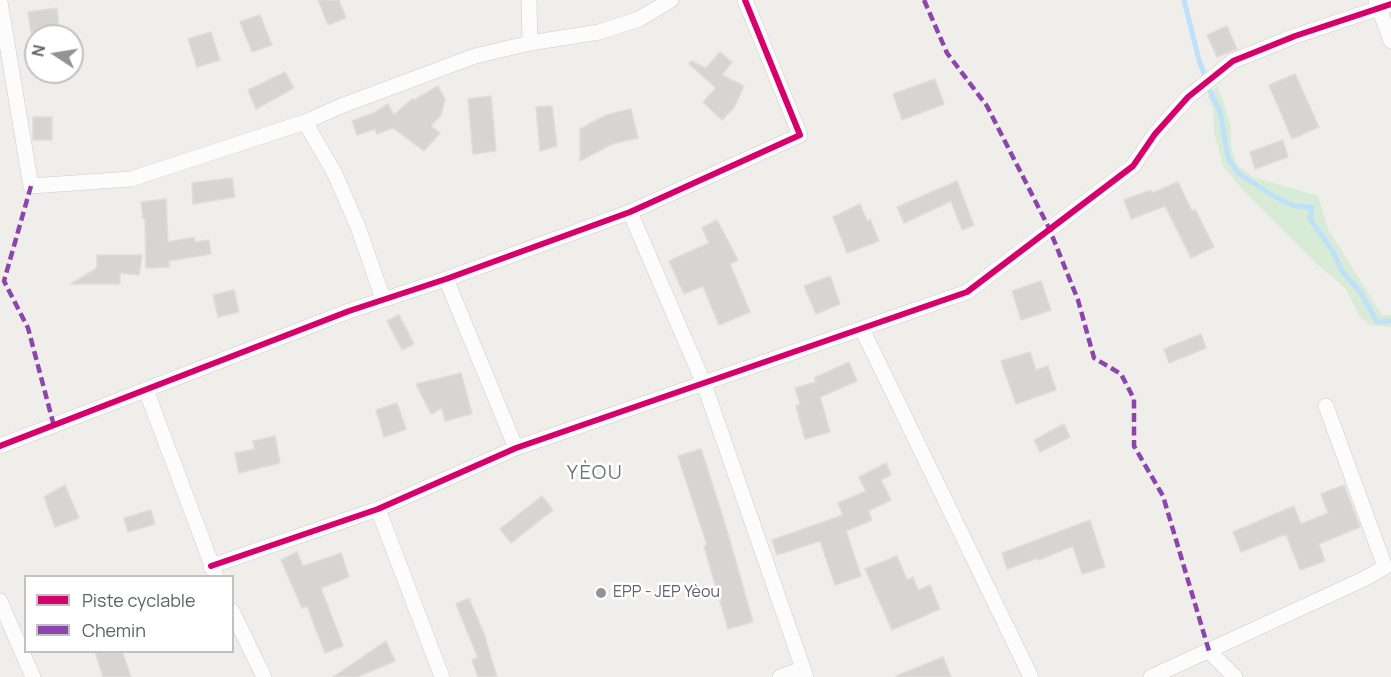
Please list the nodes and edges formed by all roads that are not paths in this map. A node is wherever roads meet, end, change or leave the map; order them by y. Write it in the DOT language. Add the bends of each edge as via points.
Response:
graph roads {
  1 [pos="529,0"];
  2 [pos="671,0"];
  3 [pos="745,0"];
  4 [pos="0,1"];
  5 [pos="1382,4"];
  6 [pos="1391,41"];
  7 [pos="531,43"];
  8 [pos="305,122"];
  9 [pos="630,212"];
  10 [pos="446,279"];
  11 [pos="383,299"];
  12 [pos="862,329"];
  13 [pos="704,384"];
  14 [pos="146,390"];
  15 [pos="1326,406"];
  16 [pos="0,446"];
  17 [pos="516,448"];
  18 [pos="378,509"];
  19 [pos="214,571"];
  20 [pos="0,602"];
  21 [pos="234,615"];
  22 [pos="1209,651"];
  23 [pos="804,673"];
  24 [pos="33,677"];
  25 [pos="264,677"];
  26 [pos="442,677"];
  27 [pos="780,677"];
  28 [pos="1031,677"];
  29 [pos="1151,677"];
  30 [pos="1235,677"];
  1 -- 7 [label="street"];
  2 -- 7 [label="street" via="639,20 599,32"];
  3 -- 9 [label="street" via="800,135"];
  4 -- 8 [label="street" via="31,186 131,179"];
  5 -- 6 [label="street"];
  5 -- 12 [label="street" via="1233,61 1188,97 1133,166 967,292"];
  7 -- 8 [label="street" via="475,56"];
  8 -- 11 [label="street" via="340,185"];
  9 -- 10 [label="street"];
  9 -- 13 [label="street"];
  10 -- 11 [label="street"];
  10 -- 17 [label="street"];
  11 -- 14 [label="street"];
  12 -- 13 [label="street"];
  12 -- 28 [label="street"];
  13 -- 17 [label="street"];
  13 -- 23 [label="street"];
  14 -- 16 [label="street"];
  14 -- 19 [label="street"];
  15 -- 22 [label="street" via="1385,567"];
  17 -- 18 [label="street"];
  18 -- 19 [label="street"];
  18 -- 26 [label="street"];
  20 -- 24 [label="street"];
  21 -- 25 [label="street"];
  22 -- 29 [label="street"];
  22 -- 30 [label="street"];
  23 -- 27 [label="street"];
}
